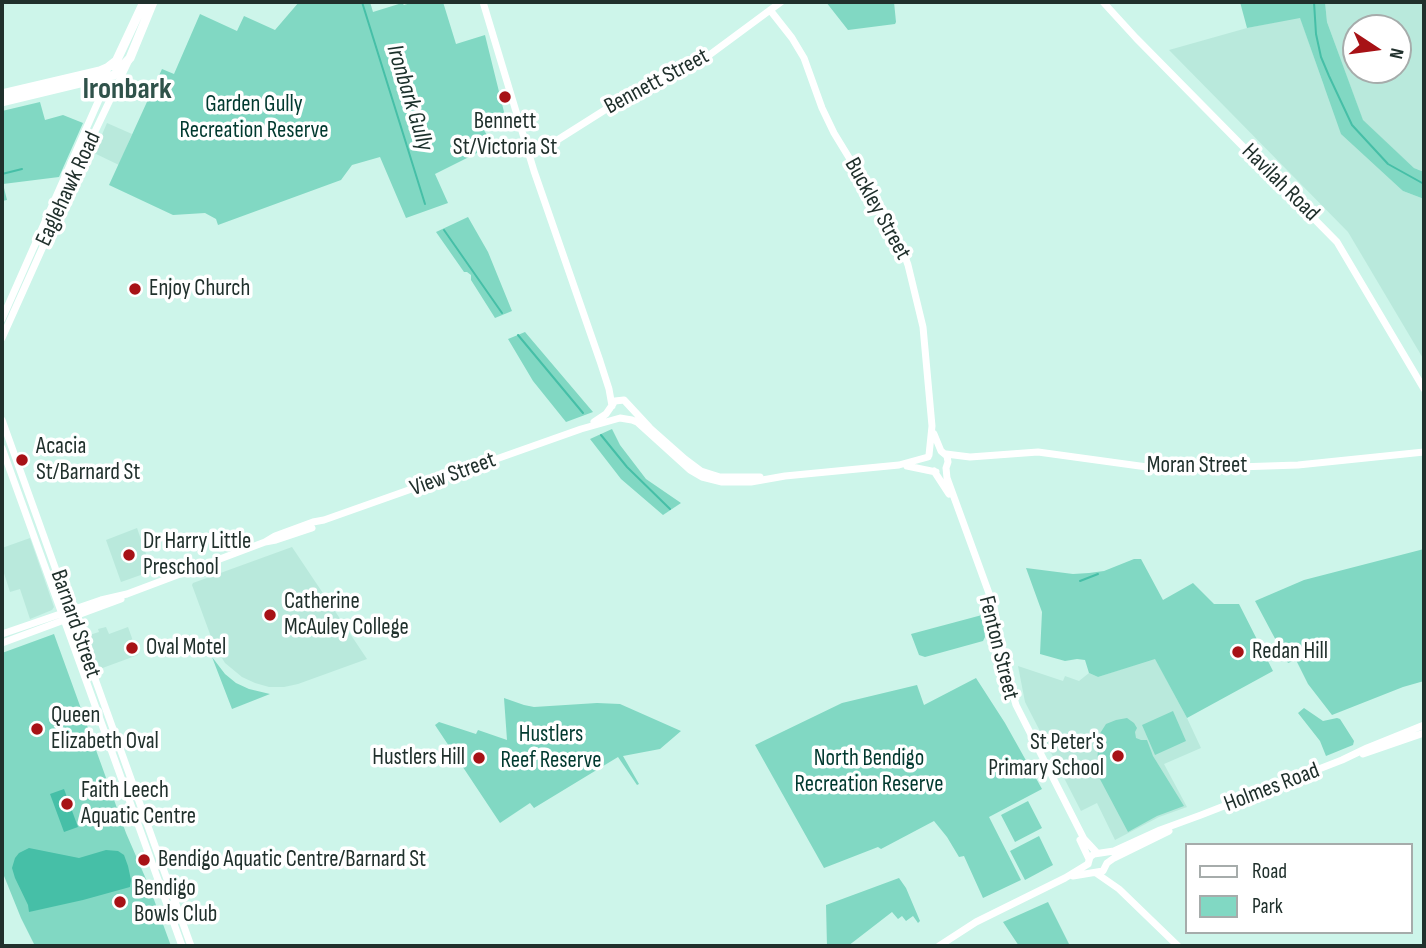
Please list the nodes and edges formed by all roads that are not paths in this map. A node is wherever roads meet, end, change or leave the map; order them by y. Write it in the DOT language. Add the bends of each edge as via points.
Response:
graph roads {
  1 [pos="144,2"];
  2 [pos="153,2"];
  3 [pos="483,2"];
  4 [pos="781,2"];
  5 [pos="1103,2"];
  6 [pos="770,10"];
  7 [pos="130,58"];
  8 [pos="116,61"];
  9 [pos="109,77"];
  10 [pos="2,94"];
  11 [pos="111,99"];
  12 [pos="99,100"];
  13 [pos="2,102"];
  14 [pos="529,155"];
  15 [pos="59,201"];
  16 [pos="2,319"];
  17 [pos="2,338"];
  18 [pos="600,361"];
  19 [pos="1424,389"];
  20 [pos="621,399"];
  21 [pos="630,406"];
  22 [pos="611,407"];
  23 [pos="621,418"];
  24 [pos="2,420"];
  25 [pos="932,426"];
  26 [pos="581,429"];
  27 [pos="2,448"];
  28 [pos="943,452"];
  29 [pos="1424,452"];
  30 [pos="929,456"];
  31 [pos="970,457"];
  32 [pos="899,465"];
  33 [pos="947,466"];
  34 [pos="933,470"];
  35 [pos="714,478"];
  36 [pos="67,616"];
  37 [pos="2,634"];
  38 [pos="2,643"];
  39 [pos="1424,725"];
  40 [pos="1424,733"];
  41 [pos="122,758"];
  42 [pos="1342,760"];
  43 [pos="132,810"];
  44 [pos="144,816"];
  45 [pos="1201,816"];
  46 [pos="1098,853"];
  47 [pos="1088,862"];
  48 [pos="1107,865"];
  49 [pos="155,870"];
  50 [pos="1095,872"];
  51 [pos="1065,878"];
  52 [pos="1118,889"];
  53 [pos="186,946"];
  54 [pos="939,946"];
  55 [pos="1178,946"];
  1 -- 8 [label="highway, Eaglehawk Road"];
  2 -- 7 [label="highway, Eaglehawk Road"];
  3 -- 14 [label="street"];
  4 -- 6 [label="street, Bennett Street"];
  5 -- 19 [label="street, Havilah Road" via="1337,242"];
  6 -- 14 [label="street, Bennett Street" via="708,56 631,94"];
  6 -- 25 [label="street, Buckley Street" via="804,58 825,116 903,251 923,327"];
  7 -- 9 [label="highway"];
  7 -- 11 [label="street, Eaglehawk Road"];
  8 -- 9 [label="highway, Eaglehawk Road"];
  8 -- 10 [label="highway" via="102,71"];
  9 -- 12 [label="street, Eaglehawk Road"];
  9 -- 13 [label="highway"];
  11 -- 12 [label="street"];
  11 -- 15 [label="street, Eaglehawk Road"];
  12 -- 15 [label="street, Eaglehawk Road"];
  14 -- 18 [label="street"];
  15 -- 16 [label="street, Eaglehawk Road"];
  15 -- 17 [label="street, Eaglehawk Road"];
  18 -- 20 [label="street"];
  18 -- 22 [label="street"];
  20 -- 21 [label="street"];
  20 -- 22 [label="street"];
  21 -- 23 [label="street"];
  21 -- 35 [label="street" via="685,459"];
  22 -- 23 [label="street"];
  22 -- 26 [label="street, View Street" via="605,416"];
  23 -- 26 [label="street, View Street"];
  23 -- 35 [label="street" via="637,422 685,467"];
  24 -- 36 [label="street, Barnard Street"];
  25 -- 28 [label="street, Buckley Street"];
  25 -- 30 [label="street, Buckley Street"];
  26 -- 36 [label="street, View Street" via="313,522 110,604"];
  27 -- 36 [label="street, Barnard Street"];
  28 -- 30 [label="street"];
  28 -- 31 [label="street, Moran Street"];
  28 -- 33 [label="street"];
  29 -- 31 [label="street, Moran Street" via="1298,465 1177,469 1044,452"];
  30 -- 32 [label="street"];
  30 -- 34 [label="street" via="927,464"];
  31 -- 33 [label="street, Moran Street"];
  32 -- 34 [label="street"];
  32 -- 35 [label="street" via="742,483"];
  33 -- 34 [label="street" via="941,472"];
  33 -- 46 [label="street, Fenton Street" via="949,485 994,607 1016,705 1084,839"];
  34 -- 47 [label="street, Fenton Street" via="951,501 989,606 1013,708"];
  36 -- 37 [label="street, View Street"];
  36 -- 38 [label="street, View Street"];
  36 -- 41 [label="street, Barnard Street"];
  36 -- 43 [label="street, Barnard Street"];
  39 -- 42 [label="street, Holmes Road"];
  40 -- 42 [label="street, Holmes Road"];
  41 -- 43 [label="street"];
  41 -- 44 [label="street, Barnard Street"];
  42 -- 45 [label="street, Holmes Road"];
  43 -- 49 [label="street, Barnard Street"];
  44 -- 49 [label="street"];
  44 -- 53 [label="street, Barnard Street" via="187,937"];
  45 -- 46 [label="street, Holmes Road" via="1114,851"];
  45 -- 48 [label="street, Holmes Road" via="1118,855"];
  46 -- 47 [label="street"];
  46 -- 48 [label="street"];
  47 -- 50 [label="street"];
  47 -- 51 [label="street"];
  48 -- 50 [label="street"];
  48 -- 52 [label="street"];
  49 -- 53 [label="street, Barnard Street"];
  50 -- 51 [label="street"];
  50 -- 52 [label="street"];
  51 -- 54 [label="street" via="984,917"];
  52 -- 55 [label="street"];
}
